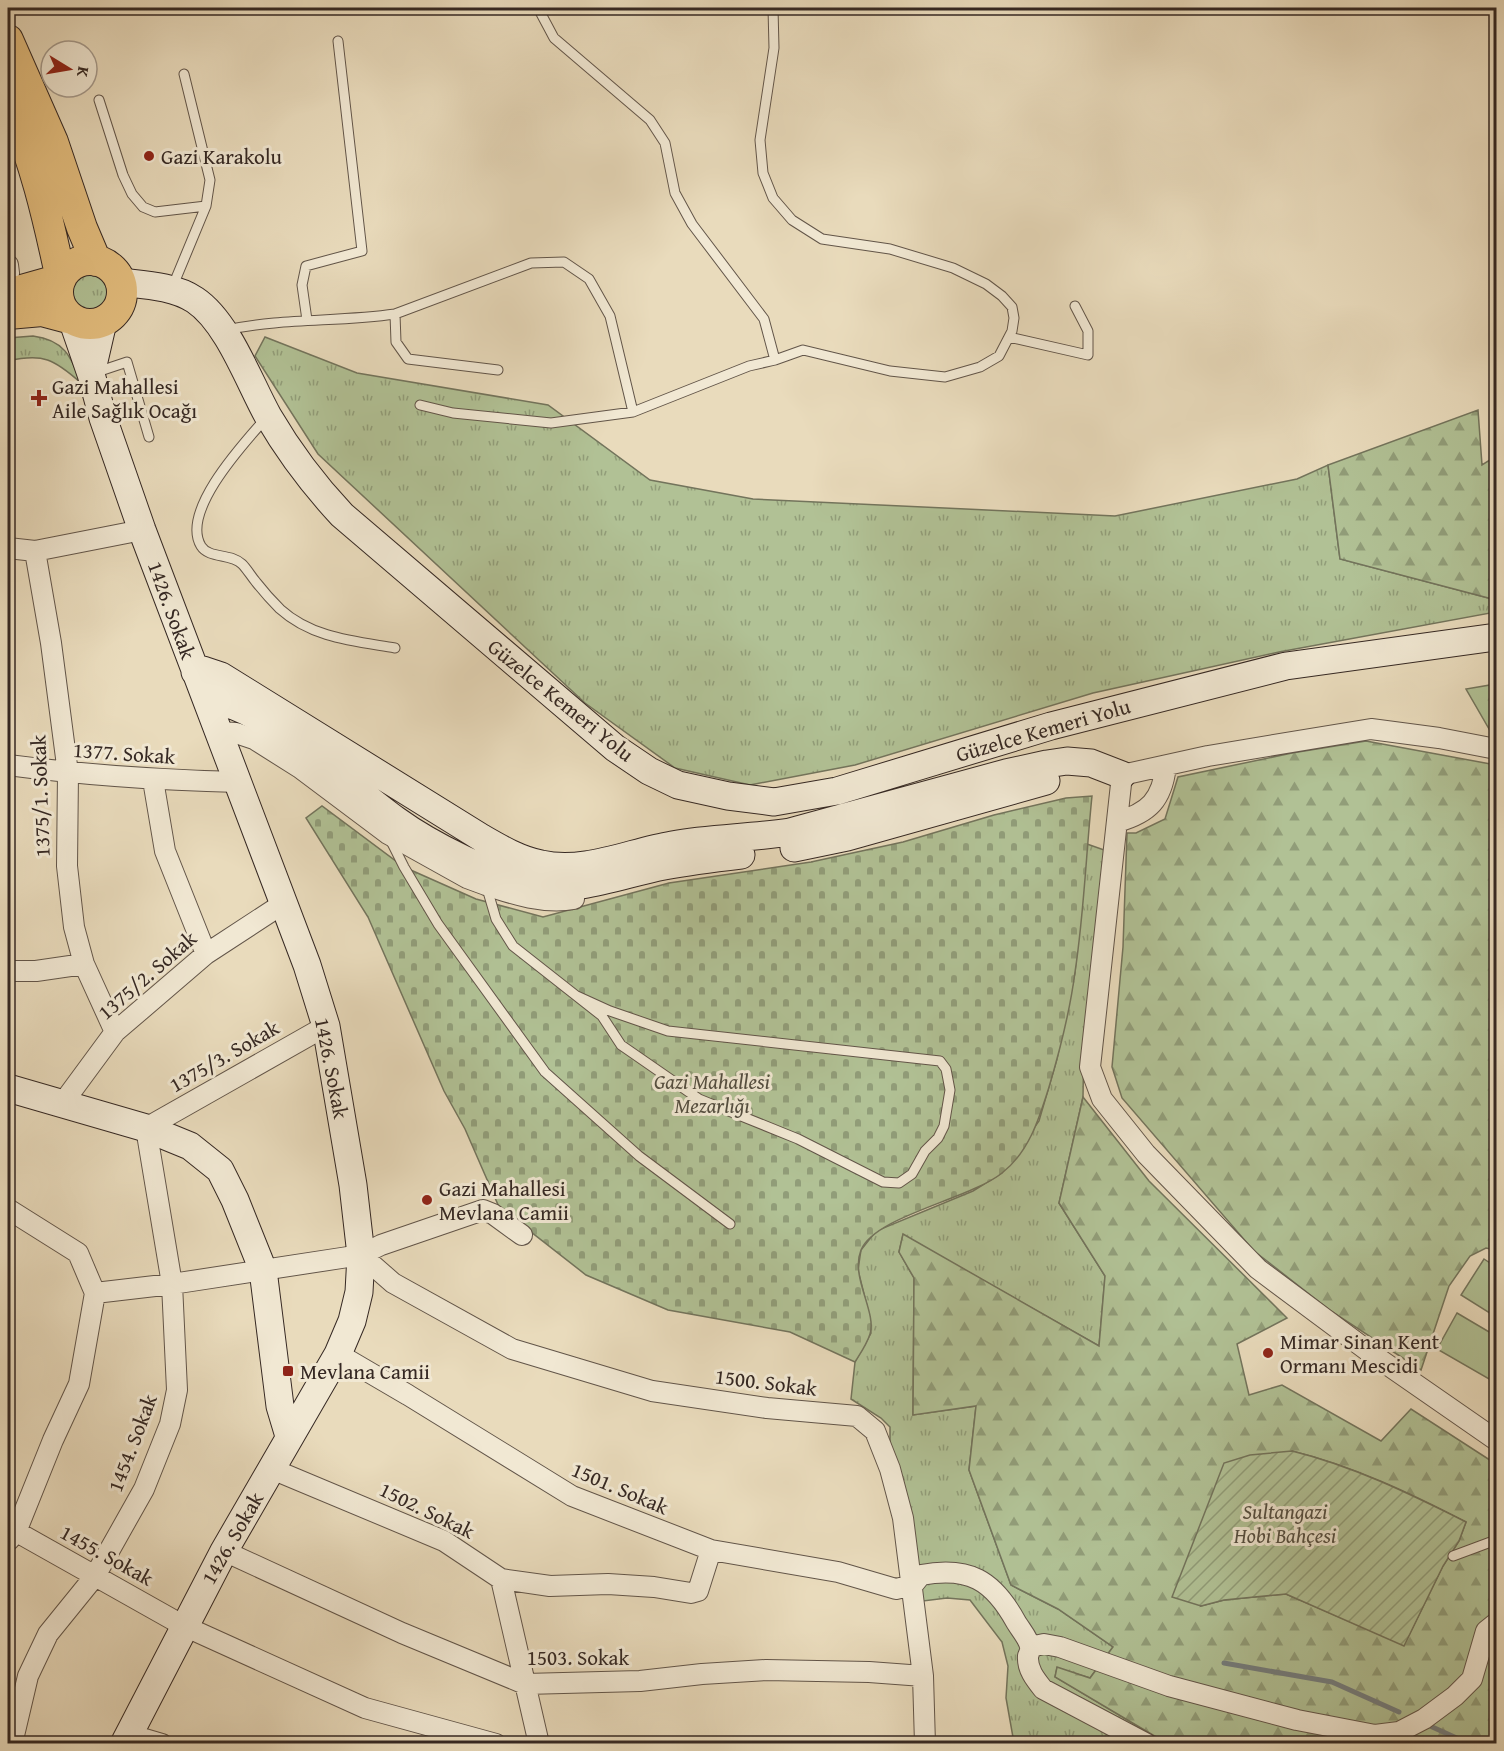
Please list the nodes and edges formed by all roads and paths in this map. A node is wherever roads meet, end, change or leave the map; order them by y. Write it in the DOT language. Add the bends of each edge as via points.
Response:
graph roads {
  1 [pos="538,8"];
  2 [pos="773,8"];
  3 [pos="8,40"];
  4 [pos="338,41"];
  5 [pos="184,74"];
  6 [pos="99,100"];
  7 [pos="10,111"];
  8 [pos="206,206"];
  9 [pos="96,261"];
  10 [pos="8,266"];
  11 [pos="61,279"];
  12 [pos="8,280"];
  13 [pos="120,282"];
  14 [pos="171,290"];
  15 [pos="8,294"];
  16 [pos="1076,306"];
  17 [pos="8,314"];
  18 [pos="395,314"];
  19 [pos="72,319"];
  20 [pos="307,320"];
  21 [pos="103,322"];
  22 [pos="223,331"];
  23 [pos="1009,337"];
  24 [pos="775,360"];
  25 [pos="498,370"];
  26 [pos="92,374"];
  27 [pos="420,405"];
  28 [pos="633,412"];
  29 [pos="268,416"];
  30 [pos="149,437"];
  31 [pos="142,531"];
  32 [pos="8,548"];
  33 [pos="35,551"];
  34 [pos="1497,637"];
  35 [pos="395,648"];
  36 [pos="195,672"];
  37 [pos="207,700"];
  38 [pos="218,732"];
  39 [pos="1497,749"];
  40 [pos="8,765"];
  41 [pos="1167,766"];
  42 [pos="68,773"];
  43 [pos="1122,775"];
  44 [pos="153,780"];
  45 [pos="238,782"];
  46 [pos="1117,822"];
  47 [pos="388,834"];
  48 [pos="482,838"];
  49 [pos="484,876"];
  50 [pos="284,903"];
  51 [pos="206,954"];
  52 [pos="84,964"];
  53 [pos="8,970"];
  54 [pos="577,996"];
  55 [pos="326,1026"];
  56 [pos="115,1032"];
  57 [pos="8,1089"];
  58 [pos="62,1104"];
  59 [pos="146,1128"];
  60 [pos="8,1209"];
  61 [pos="730,1224"];
  62 [pos="522,1235"];
  63 [pos="362,1255"];
  64 [pos="263,1270"];
  65 [pos="172,1284"];
  66 [pos="95,1293"];
  67 [pos="338,1354"];
  68 [pos="289,1436"];
  69 [pos="1497,1440"];
  70 [pos="272,1469"];
  71 [pos="10,1533"];
  72 [pos="1497,1540"];
  73 [pos="711,1550"];
  74 [pos="224,1551"];
  75 [pos="1453,1556"];
  76 [pos="94,1576"];
  77 [pos="501,1579"];
  78 [pos="912,1585"];
  79 [pos="1497,1623"];
  80 [pos="184,1626"];
  81 [pos="1030,1647"];
  82 [pos="923,1676"];
  83 [pos="525,1684"];
  84 [pos="126,1739"];
  85 [pos="12,1743"];
  86 [pos="162,1743"];
  87 [pos="496,1743"];
  88 [pos="539,1743"];
  89 [pos="925,1743"];
  90 [pos="1147,1743"];
  1 -- 24 [label="lane" via="555,38 650,120 665,143 675,193 692,224 764,319"];
  2 -- 23 [label="lane" via="774,48 760,140 763,173 773,198 792,220 822,239 890,249 953,268 986,284 1012,307 1014,318"];
  3 -- 9 [label="main road" via="53,142"];
  4 -- 20 [label="lane" via="363,251 306,267 302,285"];
  5 -- 8 [label="lane" via="210,180"];
  6 -- 8 [label="lane" via="123,175 143,207 155,212"];
  7 -- 11 [label="main road" via="22,131 49,221"];
  8 -- 14 [label="lane"];
  9 -- 11 [label="main road" via="75,264"];
  9 -- 13 [label="main road" via="114,270"];
  10 -- 12 [label="street"];
  11 -- 15 [label="main road"];
  11 -- 19 [label="main road" via="59,301"];
  13 -- 14 [label="main road, Güzelce Kemeri Yolu"];
  13 -- 21 [label="main road" via="122,298 118,308"];
  14 -- 22 [label="main road, Güzelce Kemeri Yolu" via="195,300"];
  16 -- 23 [label="lane" via="1088,331 1088,355"];
  17 -- 19 [label="main road" via="42,311"];
  18 -- 20 [label="lane"];
  18 -- 25 [label="lane" via="396,342 408,359"];
  18 -- 28 [label="lane" via="531,262 564,262 589,279 610,316"];
  19 -- 21 [label="main road" via="92,324"];
  19 -- 26 [label="main road, 1426. Sokak"];
  20 -- 22 [label="lane"];
  21 -- 26 [label="main road"];
  22 -- 29 [label="main road, Güzelce Kemeri Yolu"];
  23 -- 24 [label="lane" via="999,356 980,367 945,377 890,371 803,350"];
  24 -- 28 [label="lane" via="749,366"];
  26 -- 30 [label="lane" via="127,362"];
  26 -- 31 [label="main road, 1426. Sokak"];
  27 -- 28 [label="lane" via="453,413 551,423"];
  29 -- 34 [label="main road, Güzelce Kemeri Yolu" via="292,456 342,514 615,748 678,785 728,796 774,802 837,791 1051,726 1286,666"];
  29 -- 35 [label="lane" via="234,455 207,495 199,519 201,546 208,553 241,562 281,609 304,627 327,636"];
  31 -- 33 [label="street"];
  31 -- 36 [label="main road, 1426. Sokak"];
  32 -- 33 [label="street"];
  33 -- 42 [label="street, 1375/1. Sokak"];
  36 -- 37 [label="main road, 1426. Sokak"];
  36 -- 48 [label="main road" via="203,670 221,676"];
  37 -- 38 [label="main road, 1426. Sokak"];
  37 -- 49 [label="main road" via="236,706 256,716 415,833"];
  38 -- 45 [label="main road, 1426. Sokak"];
  38 -- 47 [label="street" via="254,739"];
  39 -- 41 [label="street" via="1371,729"];
  40 -- 42 [label="street, 1377. Sokak"];
  41 -- 43 [label="street"];
  41 -- 46 [label="street" via="1158,798 1145,811"];
  42 -- 44 [label="street, 1377. Sokak"];
  42 -- 52 [label="street, 1375/1. Sokak" via="67,866 74,927"];
  43 -- 46 [label="street"];
  43 -- 48 [label="main road" via="1091,764 1047,764 790,832 671,845 582,865 543,865 523,860"];
  43 -- 49 [label="main road" via="1045,782 847,837 777,852 664,866 565,888"];
  44 -- 45 [label="street, 1377. Sokak"];
  44 -- 51 [label="street" via="165,851"];
  45 -- 50 [label="main road, 1426. Sokak"];
  46 -- 69 [label="street" via="1090,1067 1102,1099 1146,1154 1258,1269"];
  47 -- 49 [label="street" via="468,878"];
  47 -- 61 [label="lane" via="438,924 545,1072 639,1156"];
  48 -- 49 [label="main road"];
  49 -- 54 [label="lane" via="496,920 513,946"];
  50 -- 51 [label="street, 1375/2. Sokak"];
  50 -- 55 [label="main road, 1426. Sokak"];
  51 -- 56 [label="street, 1375/2. Sokak"];
  52 -- 53 [label="street" via="36,971"];
  52 -- 56 [label="street, 1375/1. Sokak"];
  54 -- 54 [label="lane" via="602,1016 621,1045 699,1099 798,1139 883,1182 899,1183 912,1174 944,1126 950,1090 946,1069 940,1061 668,1031"];
  55 -- 59 [label="street, 1375/3. Sokak"];
  55 -- 63 [label="main road, 1426. Sokak"];
  56 -- 58 [label="street, 1375/2. Sokak"];
  57 -- 58 [label="main road"];
  58 -- 59 [label="main road"];
  59 -- 64 [label="main road" via="190,1146 220,1170"];
  59 -- 65 [label="street, 1454. Sokak"];
  60 -- 66 [label="street" via="78,1253"];
  62 -- 63 [label="street" via="483,1210"];
  63 -- 64 [label="street"];
  63 -- 67 [label="main road, 1426. Sokak" via="352,1321"];
  63 -- 78 [label="street, 1500. Sokak" via="393,1283 512,1348 652,1392 857,1416 875,1431 890,1469 903,1518"];
  64 -- 65 [label="street"];
  64 -- 68 [label="main road" via="280,1406"];
  65 -- 66 [label="street"];
  65 -- 76 [label="street, 1454. Sokak" via="177,1390 170,1424 144,1489"];
  66 -- 71 [label="street" via="79,1384"];
  67 -- 68 [label="main road, 1426. Sokak"];
  67 -- 73 [label="street, 1501. Sokak" via="572,1496"];
  68 -- 70 [label="main road, 1426. Sokak"];
  70 -- 74 [label="main road, 1426. Sokak"];
  70 -- 77 [label="street, 1502. Sokak" via="444,1541"];
  71 -- 76 [label="street, 1455. Sokak"];
  72 -- 75 [label="lane"];
  73 -- 77 [label="street" via="698,1591 691,1593 608,1584 550,1586"];
  73 -- 78 [label="street, 1501. Sokak" via="838,1572 896,1589"];
  74 -- 80 [label="main road, 1426. Sokak"];
  74 -- 83 [label="street, 1503. Sokak" via="402,1633"];
  76 -- 80 [label="street, 1455. Sokak"];
  76 -- 85 [label="street, 1454. Sokak" via="48,1634 28,1676"];
  77 -- 83 [label="street"];
  78 -- 81 [label="street" via="921,1575 936,1572 962,1573 985,1582 1007,1605"];
  78 -- 82 [label="street, 1500. Sokak"];
  79 -- 81 [label="street" via="1486,1631 1472,1679 1455,1696 1399,1732 1375,1735 1297,1720 1169,1686 1060,1647"];
  80 -- 84 [label="main road, 1426. Sokak"];
  80 -- 87 [label="street, 1455. Sokak" via="365,1708"];
  81 -- 90 [label="street" via="1028,1665 1043,1689"];
  82 -- 83 [label="street, 1503. Sokak" via="766,1670 640,1681"];
  82 -- 89 [label="street, 1500. Sokak"];
  83 -- 88 [label="street"];
  84 -- 86 [label="street"];
}
